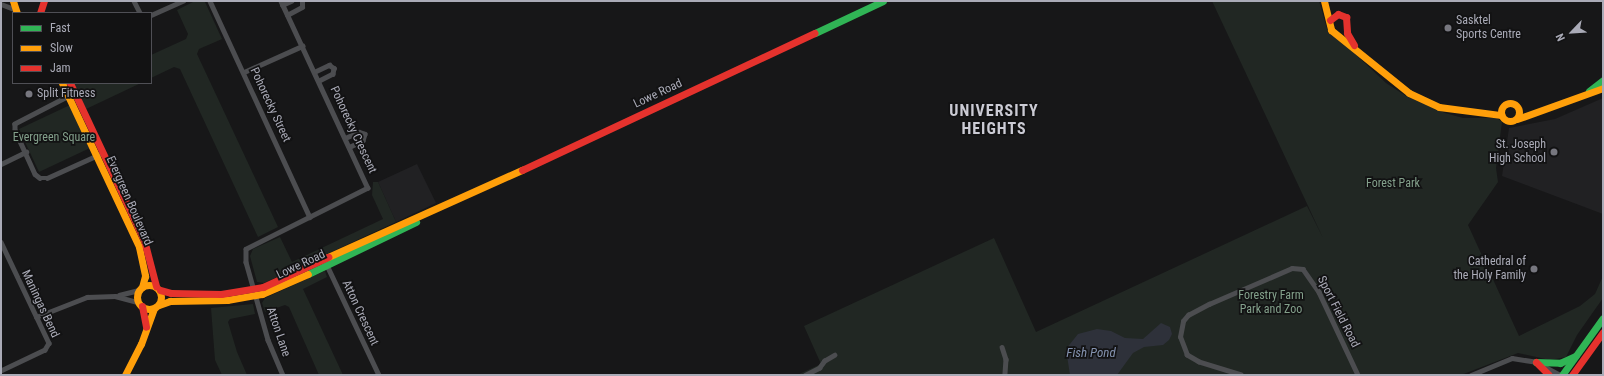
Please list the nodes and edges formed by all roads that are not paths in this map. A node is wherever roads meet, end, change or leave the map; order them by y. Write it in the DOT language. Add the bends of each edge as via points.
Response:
graph roads {
  1 [pos="13,1"];
  2 [pos="134,1"];
  3 [pos="183,1"];
  4 [pos="210,1"];
  5 [pos="291,1"];
  6 [pos="302,1"];
  7 [pos="883,1"];
  8 [pos="282,3"];
  9 [pos="1,4"];
  10 [pos="16,11"];
  11 [pos="140,12"];
  12 [pos="1338,14"];
  13 [pos="152,15"];
  14 [pos="287,15"];
  15 [pos="1330,20"];
  16 [pos="1348,27"];
  17 [pos="1338,34"];
  18 [pos="302,46"];
  19 [pos="1355,47"];
  20 [pos="244,72"];
  21 [pos="314,72"];
  22 [pos="1603,80"];
  23 [pos="319,81"];
  24 [pos="63,84"];
  25 [pos="70,84"];
  26 [pos="1603,88"];
  27 [pos="1589,91"];
  28 [pos="72,95"];
  29 [pos="1518,108"];
  30 [pos="1501,112"];
  31 [pos="1541,112"];
  32 [pos="1517,119"];
  33 [pos="345,138"];
  34 [pos="350,147"];
  35 [pos="26,152"];
  36 [pos="99,154"];
  37 [pos="1,164"];
  38 [pos="310,217"];
  39 [pos="1,242"];
  40 [pos="325,262"];
  41 [pos="141,288"];
  42 [pos="158,288"];
  43 [pos="254,292"];
  44 [pos="115,296"];
  45 [pos="140,304"];
  46 [pos="156,306"];
  47 [pos="36,317"];
  48 [pos="1603,318"];
  49 [pos="145,332"];
  50 [pos="1603,332"];
  51 [pos="1002,347"];
  52 [pos="834,355"];
  53 [pos="1577,355"];
  54 [pos="1536,362"];
  55 [pos="1,371"];
  56 [pos="125,375"];
  57 [pos="283,375"];
  58 [pos="379,375"];
  59 [pos="805,375"];
  60 [pos="1005,375"];
  61 [pos="1241,375"];
  62 [pos="1358,375"];
  63 [pos="1471,375"];
  64 [pos="1548,375"];
  65 [pos="1561,375"];
  66 [pos="1572,375"];
  1 -- 10 [label="street"];
  2 -- 11 [label="street"];
  3 -- 13 [label="street"];
  4 -- 20 [label="street, Pohorecky Street"];
  5 -- 8 [label="street"];
  6 -- 14 [label="street" via="301,8"];
  7 -- 40 [label="street, Lowe Road"];
  8 -- 14 [label="street, Pohorecky Crescent"];
  9 -- 10 [label="street"];
  12 -- 15 [label="street"];
  12 -- 15 [label="street" via="1324,1"];
  12 -- 16 [label="street" via="1346,17"];
  14 -- 18 [label="street, Pohorecky Crescent"];
  15 -- 17 [label="street" via="1330,28"];
  16 -- 17 [label="street"];
  16 -- 19 [label="street"];
  17 -- 19 [label="street"];
  18 -- 20 [label="street"];
  18 -- 21 [label="street, Pohorecky Crescent"];
  19 -- 30 [label="street" via="1368,62 1409,93 1439,107 1463,112"];
  20 -- 38 [label="street, Pohorecky Street"];
  21 -- 23 [label="street, Pohorecky Crescent"];
  21 -- 23 [label="street" via="329,65 334,68 333,74"];
  22 -- 27 [label="street"];
  23 -- 33 [label="street, Pohorecky Crescent"];
  24 -- 28 [label="street, Evergreen Boulevard"];
  25 -- 28 [label="street, Evergreen Boulevard"];
  26 -- 27 [label="street"];
  27 -- 31 [label="street"];
  28 -- 35 [label="street" via="17,122 15,130"];
  28 -- 36 [label="street, Evergreen Boulevard"];
  29 -- 30 [label="street" via="1508,103"];
  29 -- 31 [label="street"];
  29 -- 32 [label="street" via="1520,114"];
  30 -- 32 [label="street" via="1508,121"];
  31 -- 32 [label="street"];
  33 -- 34 [label="street, Pohorecky Crescent"];
  33 -- 34 [label="street" via="359,132 365,134 363,141"];
  34 -- 38 [label="street, Pohorecky Crescent" via="368,189"];
  35 -- 36 [label="street" via="35,174 44,179"];
  35 -- 37 [label="street"];
  36 -- 41 [label="street, Evergreen Boulevard" via="139,247 145,276"];
  36 -- 42 [label="street, Evergreen Boulevard" via="144,240"];
  38 -- 43 [label="street, Pohorecky Crescent" via="246,249 245,256"];
  39 -- 47 [label="street, Maningas Bend"];
  40 -- 43 [label="street, Lowe Road"];
  40 -- 58 [label="street, Atton Crescent"];
  41 -- 42 [label="street" via="149,285"];
  41 -- 44 [label="street"];
  41 -- 45 [label="street"];
  42 -- 43 [label="street, Lowe Road" via="171,293"];
  42 -- 46 [label="street" via="162,298"];
  43 -- 46 [label="street, Lowe Road" via="225,300 170,301"];
  43 -- 57 [label="street, Atton Lane" via="268,340"];
  44 -- 45 [label="street"];
  44 -- 47 [label="street" via="76,299"];
  45 -- 46 [label="street"];
  45 -- 49 [label="street" via="145,312"];
  46 -- 49 [label="street"];
  47 -- 55 [label="street, Maningas Bend" via="49,347"];
  48 -- 53 [label="street"];
  49 -- 56 [label="street"];
  50 -- 66 [label="street"];
  51 -- 60 [label="street" via="1006,359"];
  52 -- 59 [label="street" via="824,361 820,368"];
  53 -- 54 [label="street" via="1560,363"];
  53 -- 65 [label="street"];
  54 -- 63 [label="street" via="1512,358"];
  54 -- 64 [label="street"];
  54 -- 65 [label="street"];
  61 -- 62 [label="street, Sport Field Road" via="1200,362 1187,355 1180,337 1183,321 1188,315 1209,304 1292,268 1303,270 1319,292"];
}
